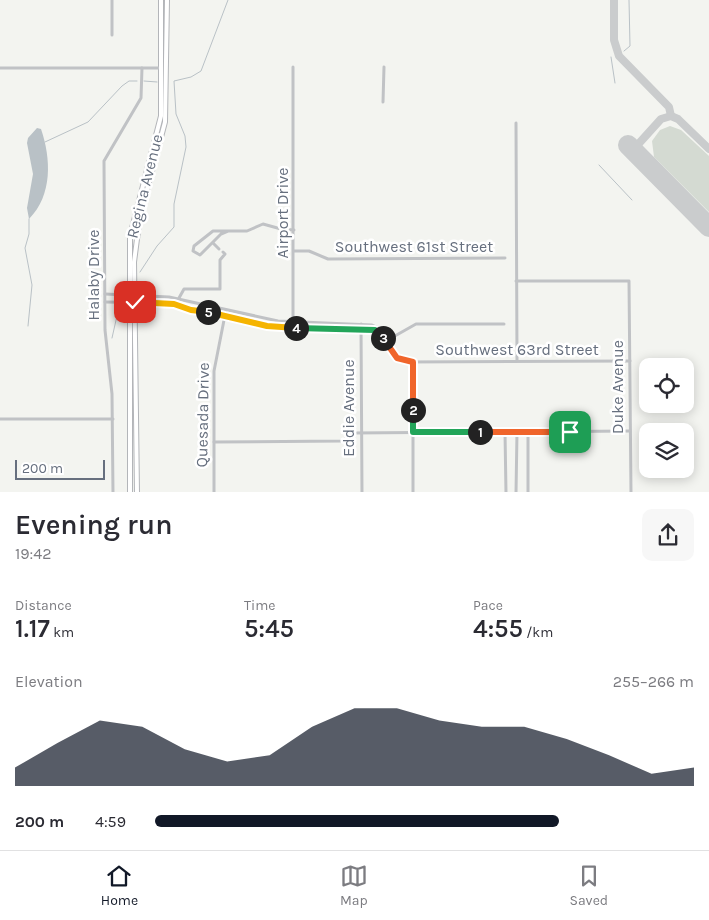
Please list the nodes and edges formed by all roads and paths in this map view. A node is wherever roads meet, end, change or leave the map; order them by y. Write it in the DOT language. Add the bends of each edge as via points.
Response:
graph roads {
  1 [pos="112,0"];
  2 [pos="161,0"];
  3 [pos="167,0"];
  4 [pos="112,35"];
  5 [pos="293,67"];
  6 [pos="384,67"];
  7 [pos="0,68"];
  8 [pos="142,68"];
  9 [pos="161,68"];
  10 [pos="167,68"];
  11 [pos="382,102"];
  12 [pos="516,123"];
  13 [pos="294,230"];
  14 [pos="228,231"];
  15 [pos="213,242"];
  16 [pos="201,243"];
  17 [pos="220,249"];
  18 [pos="204,251"];
  19 [pos="294,251"];
  20 [pos="224,253"];
  21 [pos="505,258"];
  22 [pos="516,281"];
  23 [pos="105,294"];
  24 [pos="128,294"];
  25 [pos="134,295"];
  26 [pos="179,298"];
  27 [pos="105,302"];
  28 [pos="128,302"];
  29 [pos="135,302"];
  30 [pos="166,302"];
  31 [pos="176,308"];
  32 [pos="226,310"];
  33 [pos="225,316"];
  34 [pos="293,322"];
  35 [pos="361,324"];
  36 [pos="504,324"];
  37 [pos="293,328"];
  38 [pos="360,330"];
  39 [pos="386,341"];
  40 [pos="517,361"];
  41 [pos="630,361"];
  42 [pos="413,362"];
  43 [pos="0,419"];
  44 [pos="113,419"];
  45 [pos="630,431"];
  46 [pos="413,432"];
  47 [pos="505,432"];
  48 [pos="517,432"];
  49 [pos="528,432"];
  50 [pos="361,433"];
  51 [pos="214,442"];
  52 [pos="113,492"];
  53 [pos="130,492"];
  54 [pos="137,492"];
  55 [pos="214,492"];
  56 [pos="362,492"];
  57 [pos="413,492"];
  58 [pos="506,492"];
  59 [pos="516,492"];
  60 [pos="528,492"];
  61 [pos="631,492"];
  1 -- 4 [label="street"];
  2 -- 9 [label="main road, Regina Avenue"];
  3 -- 10 [label="main road, Regina Avenue"];
  5 -- 13 [label="street, Airport Drive"];
  6 -- 11 [label="street"];
  7 -- 8 [label="street"];
  8 -- 9 [label="street"];
  8 -- 23 [label="street, Halaby Drive" via="141,98 104,161"];
  9 -- 10 [label="street"];
  9 -- 24 [label="main road, Regina Avenue" via="161,116 130,236"];
  10 -- 25 [label="main road, Regina Avenue" via="164,132 136,238"];
  12 -- 22 [label="street"];
  13 -- 14 [label="street" via="263,224 247,231"];
  13 -- 19 [label="street, Airport Drive"];
  14 -- 15 [label="street"];
  14 -- 16 [label="street" via="213,231"];
  15 -- 17 [label="street"];
  15 -- 18 [label="street"];
  16 -- 18 [label="street"];
  16 -- 18 [label="street" via="194,246 193,251 198,255"];
  19 -- 21 [label="street, Southwest 61st Street" via="309,251 328,259"];
  19 -- 34 [label="street, Airport Drive"];
  20 -- 26 [label="street" via="220,262 220,289 184,289"];
  22 -- 40 [label="street"];
  22 -- 41 [label="street, Duke Avenue" via="629,281"];
  23 -- 24 [label="street, Southwest 63rd Street"];
  23 -- 27 [label="street, Halaby Drive"];
  24 -- 25 [label="street, Southwest 63rd Street"];
  24 -- 28 [label="main road, Regina Avenue"];
  25 -- 26 [label="street, Southwest 63rd Street"];
  25 -- 29 [label="main road, Regina Avenue"];
  26 -- 32 [label="street, Southwest 63rd Street"];
  27 -- 28 [label="street, Southwest 63rd Street"];
  27 -- 44 [label="street, Halaby Drive"];
  28 -- 29 [label="street, Southwest 63rd Street"];
  28 -- 53 [label="main road, Regina Avenue"];
  29 -- 30 [label="street, Southwest 63rd Street"];
  29 -- 54 [label="main road, Regina Avenue"];
  30 -- 31 [label="street"];
  30 -- 33 [label="street, Southwest 63rd Street"];
  32 -- 33 [label="street, Quesada Drive"];
  32 -- 34 [label="street, Southwest 63rd Street"];
  33 -- 37 [label="street, Southwest 63rd Street" via="267,326"];
  33 -- 51 [label="street, Quesada Drive" via="214,371"];
  34 -- 35 [label="street, Southwest 63rd Street"];
  34 -- 37 [label="street, Airport Drive"];
  35 -- 38 [label="street, Eddie Avenue"];
  35 -- 39 [label="street, Southwest 63rd Street" via="377,326"];
  36 -- 39 [label="street" via="416,324"];
  37 -- 38 [label="street, Southwest 63rd Street"];
  38 -- 39 [label="street, Southwest 63rd Street" via="375,330"];
  38 -- 50 [label="street, Eddie Avenue"];
  39 -- 42 [label="street, Southwest 63rd Street" via="397,358"];
  40 -- 41 [label="street, Southwest 63rd Street"];
  40 -- 42 [label="street, Southwest 63rd Street"];
  41 -- 45 [label="street, Duke Avenue"];
  42 -- 46 [label="street"];
  43 -- 44 [label="street"];
  44 -- 52 [label="street, Halaby Drive"];
  45 -- 49 [label="street"];
  45 -- 61 [label="street, Duke Avenue"];
  46 -- 47 [label="street"];
  46 -- 50 [label="street"];
  46 -- 57 [label="street"];
  47 -- 48 [label="street"];
  47 -- 58 [label="street"];
  48 -- 49 [label="street"];
  48 -- 59 [label="street"];
  49 -- 60 [label="street"];
  50 -- 51 [label="street" via="353,433 342,441"];
  50 -- 56 [label="street, Eddie Avenue"];
  51 -- 55 [label="street, Quesada Drive"];
}
